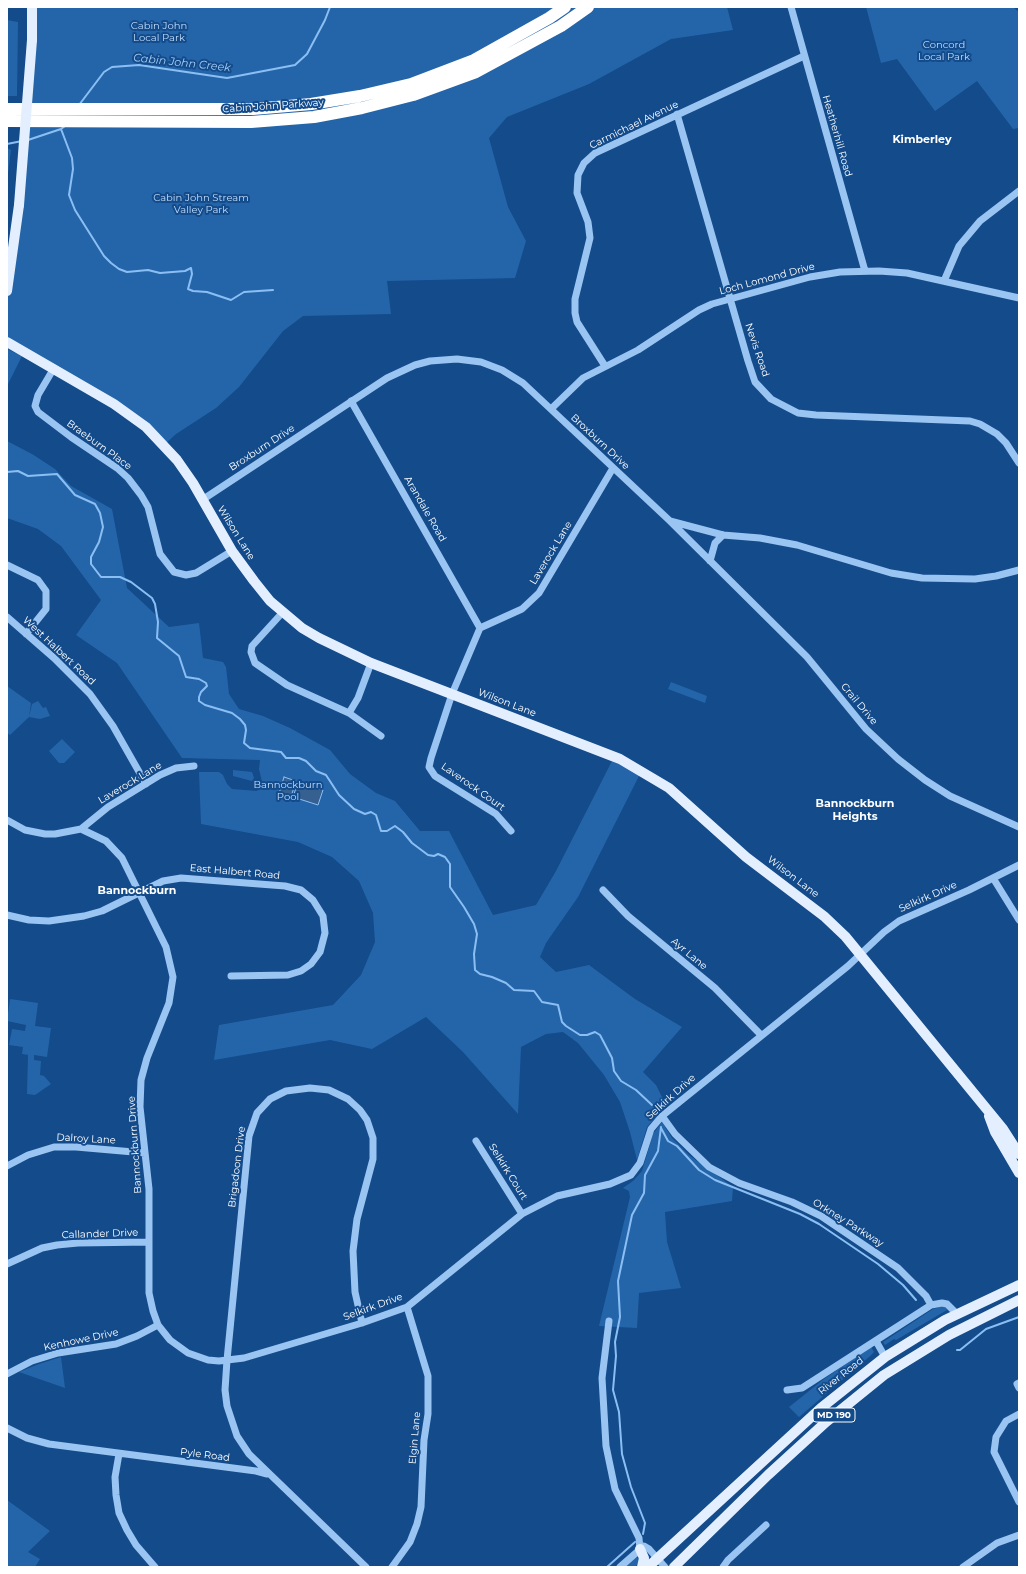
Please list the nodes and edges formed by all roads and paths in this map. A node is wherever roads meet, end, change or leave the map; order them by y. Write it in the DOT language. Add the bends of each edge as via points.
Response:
graph roads {
  1 [pos="32,7"];
  2 [pos="565,7"];
  3 [pos="588,7"];
  4 [pos="791,7"];
  5 [pos="804,56"];
  6 [pos="7,110"];
  7 [pos="678,114"];
  8 [pos="7,121"];
  9 [pos="1019,191"];
  10 [pos="865,271"];
  11 [pos="944,281"];
  12 [pos="7,291"];
  13 [pos="1019,298"];
  14 [pos="730,299"];
  15 [pos="7,342"];
  16 [pos="605,366"];
  17 [pos="54,368"];
  18 [pos="351,401"];
  19 [pos="551,409"];
  20 [pos="1019,463"];
  21 [pos="613,468"];
  22 [pos="202,500"];
  23 [pos="670,521"];
  24 [pos="723,535"];
  25 [pos="232,551"];
  26 [pos="710,560"];
  27 [pos="7,565"];
  28 [pos="1019,570"];
  29 [pos="283,612"];
  30 [pos="7,617"];
  31 [pos="480,628"];
  32 [pos="26,634"];
  33 [pos="372,662"];
  34 [pos="452,694"];
  35 [pos="349,713"];
  36 [pos="381,736"];
  37 [pos="194,766"];
  38 [pos="146,784"];
  39 [pos="7,820"];
  40 [pos="1019,827"];
  41 [pos="81,829"];
  42 [pos="511,831"];
  43 [pos="1019,865"];
  44 [pos="993,878"];
  45 [pos="602,890"];
  46 [pos="139,892"];
  47 [pos="7,915"];
  48 [pos="1019,920"];
  49 [pos="861,954"];
  50 [pos="231,976"];
  51 [pos="761,1035"];
  52 [pos="987,1110"];
  53 [pos="662,1116"];
  54 [pos="476,1141"];
  55 [pos="145,1153"];
  56 [pos="1019,1154"];
  57 [pos="7,1166"];
  58 [pos="1019,1173"];
  59 [pos="522,1214"];
  60 [pos="149,1242"];
  61 [pos="7,1264"];
  62 [pos="1018,1284"];
  63 [pos="1018,1301"];
  64 [pos="931,1305"];
  65 [pos="407,1307"];
  66 [pos="957,1314"];
  67 [pos="609,1321"];
  68 [pos="362,1323"];
  69 [pos="158,1325"];
  70 [pos="876,1341"];
  71 [pos="885,1357"];
  72 [pos="227,1360"];
  73 [pos="7,1374"];
  74 [pos="1019,1383"];
  75 [pos="1019,1388"];
  76 [pos="787,1390"];
  77 [pos="1019,1414"];
  78 [pos="7,1428"];
  79 [pos="119,1454"];
  80 [pos="269,1474"];
  81 [pos="1019,1502"];
  82 [pos="766,1525"];
  83 [pos="1019,1535"];
  84 [pos="640,1549"];
  85 [pos="686,1554"];
  86 [pos="657,1558"];
  87 [pos="155,1567"];
  88 [pos="366,1567"];
  89 [pos="392,1567"];
  90 [pos="620,1567"];
  91 [pos="642,1567"];
  92 [pos="648,1567"];
  93 [pos="665,1567"];
  94 [pos="674,1567"];
  95 [pos="680,1567"];
  96 [pos="723,1567"];
  97 [pos="963,1567"];
  1 -- 12 [label="main road, bridge" via="32,40 18,205"];
  2 -- 6 [label="highway, Cabin John Parkway" via="474,60 411,84 360,96 311,104 253,109"];
  3 -- 8 [label="highway, Cabin John Parkway" via="561,26 476,72 413,95 362,108 314,117 252,122"];
  4 -- 5 [label="street, Heatherhill Road"];
  5 -- 7 [label="street, Carmichael Avenue"];
  5 -- 10 [label="street, Heatherhill Road"];
  7 -- 14 [label="street, Nevis Road"];
  7 -- 16 [label="street, Carmichael Avenue" via="595,153 584,163 578,175 577,193 588,222 590,238 575,299 575,313 577,322"];
  9 -- 11 [label="street" via="976,226 959,246"];
  10 -- 11 [label="street, Loch Lomond Drive" via="907,273"];
  10 -- 14 [label="street, Loch Lomond Drive" via="810,277"];
  11 -- 13 [label="street, Loch Lomond Drive"];
  14 -- 16 [label="street, Loch Lomond Drive" via="699,310 638,350"];
  14 -- 20 [label="street, Nevis Road" via="755,382 771,399 786,408 798,413 816,415 970,421 997,434"];
  15 -- 17 [label="main road, Wilson Lane"];
  16 -- 19 [label="street, Loch Lomond Drive" via="583,378"];
  17 -- 22 [label="main road, Wilson Lane" via="114,404 146,427 177,460"];
  17 -- 25 [label="street, Braeburn Place" via="38,395 35,406 38,412 128,478 148,507 160,554 174,572 186,575 196,573"];
  18 -- 19 [label="street, Broxburn Drive" via="387,378 415,365 458,359 481,362 502,370 523,383"];
  18 -- 22 [label="street, Broxburn Drive"];
  18 -- 31 [label="street, Arandale Road"];
  19 -- 21 [label="street, Broxburn Drive"];
  21 -- 23 [label="street, Broxburn Drive"];
  21 -- 31 [label="street, Laverock Lane" via="539,593 522,609"];
  22 -- 25 [label="main road, Wilson Lane"];
  23 -- 24 [label="street, Broxburn Drive"];
  23 -- 26 [label="street, Crail Drive"];
  24 -- 26 [label="street" via="715,543"];
  24 -- 28 [label="street, Broxburn Drive" via="797,545 891,573 922,578 975,578"];
  25 -- 29 [label="main road, Wilson Lane" via="270,601"];
  26 -- 40 [label="street, Crail Drive" via="806,657 866,729 898,759 950,796"];
  27 -- 32 [label="street" via="38,580 46,591 46,609"];
  29 -- 33 [label="main road, Wilson Lane" via="319,638"];
  29 -- 35 [label="street" via="252,646 252,658 255,663 287,684"];
  30 -- 32 [label="street, West Halbert Road"];
  31 -- 34 [label="street"];
  32 -- 38 [label="street, West Halbert Road" via="72,674 98,704"];
  33 -- 34 [label="main road, Wilson Lane"];
  33 -- 35 [label="street" via="358,698"];
  34 -- 42 [label="street, Laverock Court" via="429,767 435,776 496,814"];
  34 -- 49 [label="main road, Wilson Lane" via="620,759 669,788 746,857 825,917"];
  35 -- 36 [label="street"];
  37 -- 38 [label="street, Laverock Lane" via="176,768"];
  38 -- 41 [label="street, Laverock Lane" via="100,813"];
  39 -- 41 [label="street" via="24,830 45,834"];
  41 -- 46 [label="street, Bannockburn Drive" via="106,841 114,849 122,858"];
  43 -- 44 [label="street, Selkirk Drive"];
  44 -- 48 [label="street"];
  44 -- 49 [label="street, Selkirk Drive" via="899,921"];
  45 -- 51 [label="street, Ayr Lane" via="628,916 715,988"];
  46 -- 47 [label="street, East Halbert Road" via="102,911 66,920 30,920"];
  46 -- 50 [label="street, East Halbert Road" via="163,881 181,878 284,886 301,890 313,900 322,916 325,933 320,952 311,964 288,975"];
  46 -- 55 [label="street, Bannockburn Drive" via="166,947 173,977 169,1003 141,1080 140,1107"];
  49 -- 51 [label="street, Selkirk Drive"];
  49 -- 52 [label="main road, Wilson Lane"];
  51 -- 53 [label="street, Selkirk Drive"];
  52 -- 56 [label="main road, Wilson Lane"];
  52 -- 58 [label="main road, Wilson Lane" via="995,1132"];
  53 -- 59 [label="street, Selkirk Drive" via="651,1129 640,1163 631,1176 610,1184 557,1196"];
  53 -- 64 [label="street, Orkney Parkway" via="675,1134 709,1167 821,1216 898,1268 926,1296"];
  54 -- 59 [label="street, Selkirk Court"];
  55 -- 57 [label="street, Dalroy Lane" via="76,1146 54,1147 28,1155"];
  55 -- 60 [label="street, Bannockburn Drive"];
  59 -- 65 [label="street, Selkirk Drive"];
  60 -- 61 [label="street, Callander Drive" via="57,1245 42,1248"];
  60 -- 69 [label="street, Bannockburn Drive" via="149,1293"];
  62 -- 66 [label="main road, River Road / MD 190"];
  63 -- 85 [label="main road, MD 190" via="949,1335 884,1375 826,1422"];
  64 -- 66 [label="street" via="947,1304"];
  64 -- 70 [label="street, River Road"];
  65 -- 68 [label="street, Selkirk Drive"];
  65 -- 89 [label="street, Elgin Lane" via="428,1376 428,1414 424,1440 421,1507 417,1524 410,1542"];
  66 -- 71 [label="main road, River Road / MD 190"];
  67 -- 84 [label="street" via="602,1378 606,1446 615,1489 639,1538"];
  68 -- 72 [label="street, Selkirk Drive" via="244,1358"];
  68 -- 72 [label="street, Brigadoon Drive" via="355,1292 353,1251 357,1219 373,1160 373,1138 367,1120 348,1099 330,1090 310,1088 286,1091 270,1099 257,1113 249,1136"];
  69 -- 72 [label="street, Bannockburn Drive" via="170,1340 188,1353 208,1360"];
  69 -- 73 [label="street, Kenhowe Drive" via="116,1344 58,1353 32,1361"];
  70 -- 71 [label="street"];
  70 -- 76 [label="street, River Road" via="802,1388"];
  71 -- 86 [label="main road, River Road / MD 190" via="821,1408"];
  72 -- 80 [label="street, Brigadoon Drive" via="225,1390 231,1421 249,1454"];
  74 -- 75 [label="street"];
  77 -- 81 [label="street" via="1006,1421 996,1437 994,1452"];
  78 -- 79 [label="street, Pyle Road" via="27,1438 48,1444"];
  79 -- 80 [label="street, Pyle Road"];
  79 -- 87 [label="street" via="115,1477 119,1513 136,1544"];
  80 -- 88 [label="street"];
  82 -- 96 [label="street"];
  83 -- 97 [label="street" via="997,1543"];
  84 -- 86 [label="street" via="647,1547"];
  84 -- 90 [label="street"];
  84 -- 91 [label="main road" via="644,1558"];
  85 -- 94 [label="main road, MD 190"];
  85 -- 95 [label="main road"];
  86 -- 92 [label="main road, River Road / MD 190"];
  86 -- 93 [label="street"];
}
